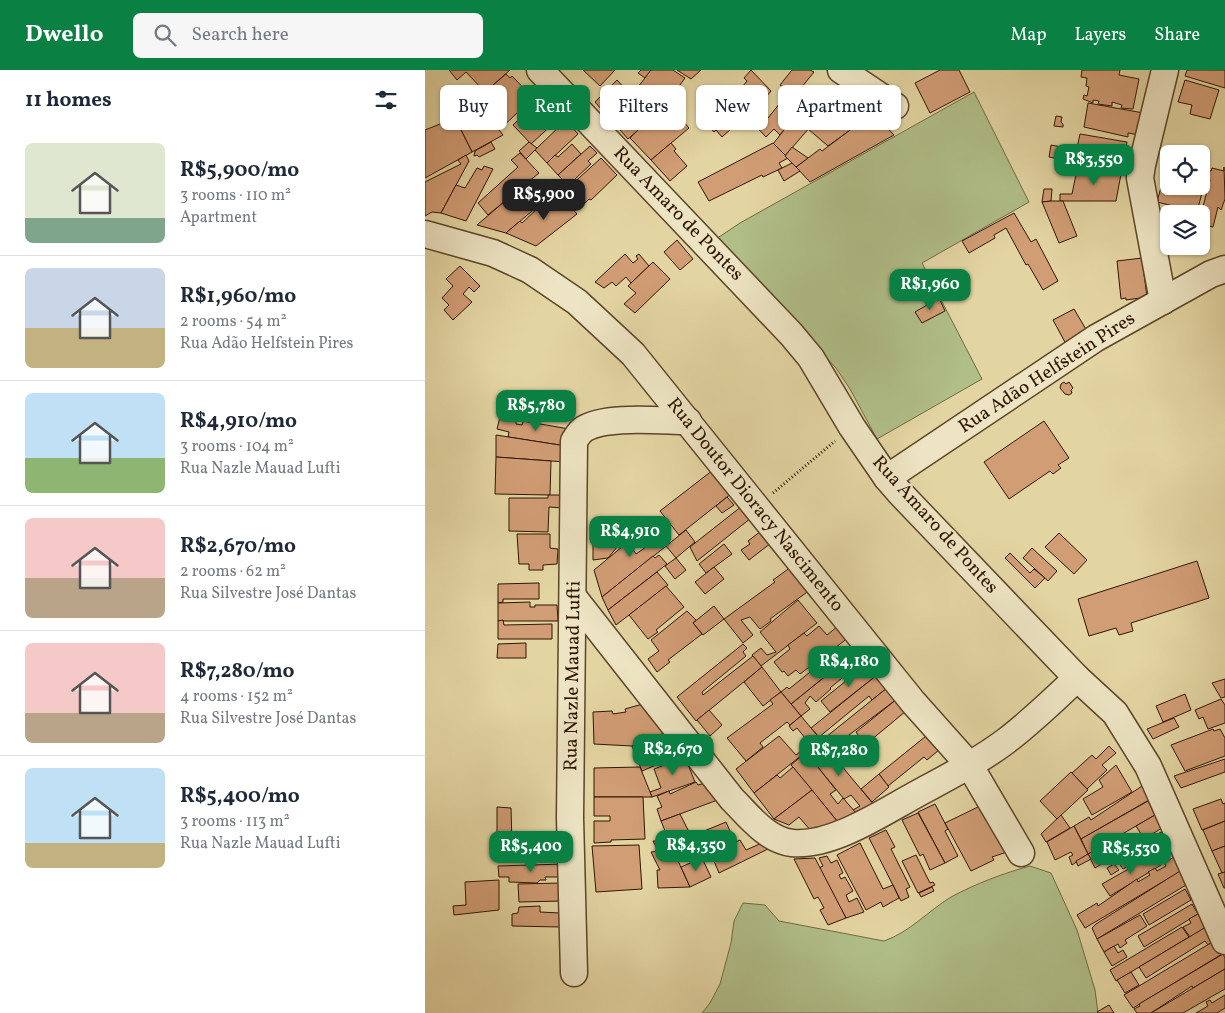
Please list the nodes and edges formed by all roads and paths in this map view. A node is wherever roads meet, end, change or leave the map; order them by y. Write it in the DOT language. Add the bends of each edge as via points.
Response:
graph roads {
  1 [pos="540,70"];
  2 [pos="841,70"];
  3 [pos="1165,70"];
  4 [pos="864,85"];
  5 [pos="425,234"];
  6 [pos="1218,271"];
  7 [pos="1163,301"];
  8 [pos="688,421"];
  9 [pos="852,427"];
  10 [pos="887,478"];
  11 [pos="756,508"];
  12 [pos="574,598"];
  13 [pos="1077,678"];
  14 [pos="970,766"];
  15 [pos="1021,853"];
  16 [pos="1225,941"];
  17 [pos="574,973"];
  1 -- 9 [label="street, Rua Amaro de Pontes" via="791,334 811,358"];
  2 -- 4 [label="street"];
  3 -- 7 [label="street" via="1140,178"];
  5 -- 8 [label="street, Rua Doutor Dioracy Nascimento" via="493,253 530,270 577,302 633,354"];
  6 -- 7 [label="street, Rua Adão Helfstein Pires"];
  7 -- 10 [label="street, Rua Adão Helfstein Pires" via="1096,338"];
  8 -- 11 [label="street, Rua Doutor Dioracy Nascimento"];
  8 -- 12 [label="street, Rua Nazle Mauad Lufti" via="613,421 593,424 581,430 573,458"];
  9 -- 10 [label="street, Rua Amaro de Pontes"];
  9 -- 11 [label="path"];
  10 -- 13 [label="street, Rua Amaro de Pontes"];
  11 -- 14 [label="street, Rua Doutor Dioracy Nascimento" via="913,702"];
  12 -- 14 [label="street" via="732,799 760,828 775,838 792,843 813,842 843,832"];
  12 -- 17 [label="street, Rua Nazle Mauad Lufti" via="570,818"];
  13 -- 14 [label="street" via="1035,718"];
  13 -- 16 [label="street, Rua Amaro de Pontes" via="1115,714 1148,766"];
  14 -- 15 [label="street, Rua Doutor Dioracy Nascimento"];
}
